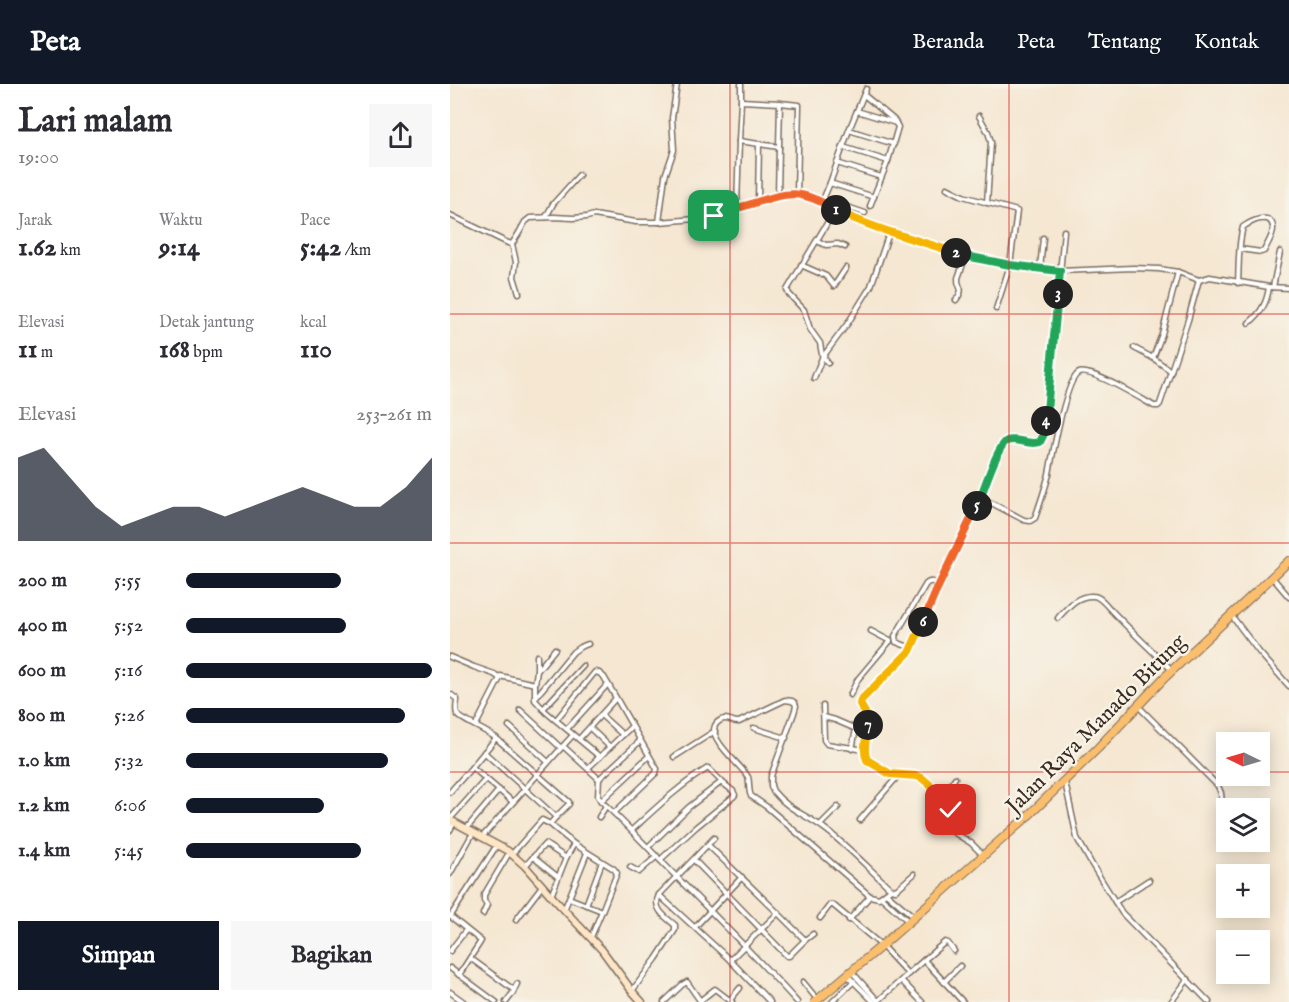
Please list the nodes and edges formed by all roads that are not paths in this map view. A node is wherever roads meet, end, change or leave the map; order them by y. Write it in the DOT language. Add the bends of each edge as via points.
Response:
graph roads {
  1 [pos="677,84"];
  2 [pos="741,84"];
  3 [pos="866,89"];
  4 [pos="864,95"];
  5 [pos="741,101"];
  6 [pos="780,103"];
  7 [pos="857,111"];
  8 [pos="979,116"];
  9 [pos="897,124"];
  10 [pos="849,130"];
  11 [pos="739,141"];
  12 [pos="759,144"];
  13 [pos="894,144"];
  14 [pos="779,147"];
  15 [pos="843,147"];
  16 [pos="888,161"];
  17 [pos="837,163"];
  18 [pos="579,175"];
  19 [pos="881,177"];
  20 [pos="830,183"];
  21 [pos="947,188"];
  22 [pos="797,194"];
  23 [pos="778,195"];
  24 [pos="874,197"];
  25 [pos="823,200"];
  26 [pos="758,202"];
  27 [pos="987,203"];
  28 [pos="870,206"];
  29 [pos="737,208"];
  30 [pos="836,210"];
  31 [pos="865,213"];
  32 [pos="450,215"];
  33 [pos="546,217"];
  34 [pos="659,222"];
  35 [pos="1064,231"];
  36 [pos="889,232"];
  37 [pos="1043,238"];
  38 [pos="817,241"];
  39 [pos="512,244"];
  40 [pos="846,247"];
  41 [pos="1240,249"];
  42 [pos="1280,252"];
  43 [pos="966,256"];
  44 [pos="801,265"];
  45 [pos="1010,265"];
  46 [pos="846,268"];
  47 [pos="1040,269"];
  48 [pos="1060,271"];
  49 [pos="1178,272"];
  50 [pos="1199,280"];
  51 [pos="1238,283"];
  52 [pos="1271,287"];
  53 [pos="1289,288"];
  54 [pos="519,293"];
  55 [pos="957,300"];
  56 [pos="996,309"];
  57 [pos="1249,323"];
  58 [pos="1134,348"];
  59 [pos="823,356"];
  60 [pos="1153,358"];
  61 [pos="828,363"];
  62 [pos="1171,371"];
  63 [pos="813,378"];
  64 [pos="980,497"];
  65 [pos="1289,561"];
  66 [pos="1272,577"];
  67 [pos="939,584"];
  68 [pos="1289,597"];
  69 [pos="1231,615"];
  70 [pos="1058,618"];
  71 [pos="871,631"];
  72 [pos="890,640"];
  73 [pos="897,642"];
  74 [pos="588,644"];
  75 [pos="555,649"];
  76 [pos="910,651"];
  77 [pos="537,656"];
  78 [pos="450,657"];
  79 [pos="583,666"];
  80 [pos="1172,670"];
  81 [pos="537,671"];
  82 [pos="499,676"];
  83 [pos="535,684"];
  84 [pos="608,684"];
  85 [pos="1289,686"];
  86 [pos="450,694"];
  87 [pos="850,695"];
  88 [pos="535,698"];
  89 [pos="616,698"];
  90 [pos="824,706"];
  91 [pos="1137,706"];
  92 [pos="543,709"];
  93 [pos="520,710"];
  94 [pos="601,715"];
  95 [pos="824,717"];
  96 [pos="556,720"];
  97 [pos="476,725"];
  98 [pos="509,726"];
  99 [pos="632,726"];
  100 [pos="590,728"];
  101 [pos="754,728"];
  102 [pos="567,729"];
  103 [pos="715,731"];
  104 [pos="573,735"];
  105 [pos="623,735"];
  106 [pos="496,738"];
  107 [pos="786,738"];
  108 [pos="579,740"];
  109 [pos="640,741"];
  110 [pos="562,747"];
  111 [pos="610,747"];
  112 [pos="852,749"];
  113 [pos="865,750"];
  114 [pos="484,752"];
  115 [pos="649,756"];
  116 [pos="600,757"];
  117 [pos="674,757"];
  118 [pos="548,762"];
  119 [pos="472,767"];
  120 [pos="588,768"];
  121 [pos="537,775"];
  122 [pos="898,775"];
  123 [pos="955,778"];
  124 [pos="486,779"];
  125 [pos="599,779"];
  126 [pos="1065,781"];
  127 [pos="722,782"];
  128 [pos="525,788"];
  129 [pos="499,790"];
  130 [pos="450,792"];
  131 [pos="943,796"];
  132 [pos="1221,798"];
  133 [pos="601,801"];
  134 [pos="513,802"];
  135 [pos="606,806"];
  136 [pos="838,807"];
  137 [pos="614,813"];
  138 [pos="556,817"];
  139 [pos="599,817"];
  140 [pos="860,820"];
  141 [pos="451,821"];
  142 [pos="550,824"];
  143 [pos="820,825"];
  144 [pos="465,829"];
  145 [pos="450,830"];
  146 [pos="632,830"];
  147 [pos="473,833"];
  148 [pos="482,837"];
  149 [pos="714,838"];
  150 [pos="497,844"];
  151 [pos="574,844"];
  152 [pos="708,845"];
  153 [pos="648,847"];
  154 [pos="511,853"];
  155 [pos="587,853"];
  156 [pos="984,856"];
  157 [pos="533,857"];
  158 [pos="566,858"];
  159 [pos="658,858"];
  160 [pos="694,860"];
  161 [pos="602,862"];
  162 [pos="525,866"];
  163 [pos="630,867"];
  164 [pos="450,874"];
  165 [pos="914,874"];
  166 [pos="677,876"];
  167 [pos="558,877"];
  168 [pos="742,877"];
  169 [pos="1149,880"];
  170 [pos="542,886"];
  171 [pos="889,891"];
  172 [pos="727,893"];
  173 [pos="659,895"];
  174 [pos="551,896"];
  175 [pos="870,896"];
  176 [pos="881,897"];
  177 [pos="569,898"];
  178 [pos="1115,902"];
  179 [pos="586,905"];
  180 [pos="564,910"];
  181 [pos="710,910"];
  182 [pos="602,911"];
  183 [pos="778,913"];
  184 [pos="483,914"];
  185 [pos="450,917"];
  186 [pos="820,918"];
  187 [pos="911,919"];
  188 [pos="516,920"];
  189 [pos="849,920"];
  190 [pos="695,927"];
  191 [pos="466,930"];
  192 [pos="761,930"];
  193 [pos="813,934"];
  194 [pos="591,937"];
  195 [pos="806,940"];
  196 [pos="881,945"];
  197 [pos="745,946"];
  198 [pos="450,951"];
  199 [pos="954,951"];
  200 [pos="470,958"];
  201 [pos="730,960"];
  202 [pos="924,960"];
  203 [pos="960,966"];
  204 [pos="450,968"];
  205 [pos="849,973"];
  206 [pos="908,974"];
  207 [pos="459,975"];
  208 [pos="1188,979"];
  209 [pos="854,981"];
  210 [pos="902,981"];
  211 [pos="803,982"];
  212 [pos="944,982"];
  213 [pos="517,984"];
  214 [pos="740,988"];
  215 [pos="514,990"];
  216 [pos="632,991"];
  217 [pos="450,992"];
  218 [pos="701,1001"];
  219 [pos="731,1001"];
  220 [pos="816,1001"];
  221 [pos="464,1002"];
  222 [pos="496,1002"];
  223 [pos="506,1002"];
  224 [pos="642,1002"];
  225 [pos="664,1002"];
  226 [pos="770,1002"];
  227 [pos="788,1002"];
  228 [pos="797,1002"];
  229 [pos="832,1002"];
  230 [pos="877,1002"];
  231 [pos="922,1002"];
  232 [pos="963,1002"];
  233 [pos="1171,1002"];
  234 [pos="1209,1002"];
  1 -- 34 [label="street" via="672,118 674,150 665,176"];
  2 -- 5 [label="street"];
  3 -- 4 [label="street"];
  4 -- 7 [label="street"];
  4 -- 9 [label="street"];
  5 -- 6 [label="street"];
  5 -- 11 [label="street"];
  6 -- 14 [label="street"];
  6 -- 22 [label="street" via="800,105"];
  7 -- 9 [label="street"];
  7 -- 10 [label="street"];
  8 -- 27 [label="street" via="991,142"];
  9 -- 13 [label="street"];
  10 -- 13 [label="street"];
  10 -- 15 [label="street"];
  11 -- 12 [label="street"];
  11 -- 29 [label="street"];
  12 -- 14 [label="street"];
  12 -- 26 [label="street"];
  13 -- 16 [label="street"];
  14 -- 23 [label="street"];
  15 -- 16 [label="street"];
  15 -- 17 [label="street"];
  16 -- 19 [label="street"];
  17 -- 19 [label="street"];
  17 -- 20 [label="street"];
  18 -- 33 [label="street"];
  19 -- 24 [label="street"];
  20 -- 24 [label="street"];
  20 -- 25 [label="street"];
  21 -- 27 [label="street"];
  22 -- 23 [label="street"];
  22 -- 25 [label="street"];
  23 -- 26 [label="street"];
  24 -- 28 [label="street"];
  25 -- 30 [label="street"];
  25 -- 31 [label="street"];
  26 -- 29 [label="street"];
  27 -- 45 [label="street" via="1017,211"];
  29 -- 34 [label="street" via="708,218"];
  30 -- 36 [label="street"];
  30 -- 38 [label="street"];
  32 -- 39 [label="street"];
  33 -- 34 [label="street" via="573,219 594,215"];
  33 -- 39 [label="street" via="530,218"];
  35 -- 48 [label="street"];
  36 -- 43 [label="street"];
  36 -- 59 [label="street" via="871,286"];
  37 -- 47 [label="street"];
  38 -- 40 [label="street"];
  38 -- 44 [label="street"];
  39 -- 54 [label="street"];
  41 -- 41 [label="street" via="1244,226 1257,219 1270,221 1272,231 1264,251"];
  41 -- 51 [label="street"];
  42 -- 52 [label="street"];
  43 -- 45 [label="street"];
  43 -- 55 [label="street" via="957,282 962,290"];
  44 -- 46 [label="street" via="826,276 834,286"];
  44 -- 59 [label="street" via="788,292 804,310"];
  45 -- 47 [label="street"];
  45 -- 56 [label="street"];
  47 -- 48 [label="street"];
  48 -- 49 [label="street" via="1133,268"];
  48 -- 64 [label="street" via="1043,437 1034,444 1009,440 1004,443"];
  49 -- 50 [label="street"];
  49 -- 60 [label="street"];
  50 -- 51 [label="street" via="1210,277"];
  50 -- 62 [label="street"];
  51 -- 52 [label="street"];
  52 -- 53 [label="street"];
  52 -- 57 [label="street" via="1261,312"];
  58 -- 60 [label="street"];
  59 -- 61 [label="street"];
  59 -- 63 [label="street"];
  60 -- 62 [label="street"];
  62 -- 64 [label="street" via="1158,406 1096,375 1077,374 1066,399 1035,519 1021,519"];
  64 -- 67 [label="street"];
  65 -- 66 [label="highway, Jalan Raya Manado Bitung"];
  66 -- 68 [label="street"];
  66 -- 69 [label="highway, Jalan Raya Manado Bitung"];
  67 -- 73 [label="street" via="926,584 895,636"];
  67 -- 76 [label="street"];
  69 -- 80 [label="highway, Jalan Raya Manado Bitung"];
  69 -- 85 [label="street"];
  70 -- 80 [label="street" via="1074,601 1099,598"];
  71 -- 72 [label="street"];
  72 -- 73 [label="street"];
  72 -- 87 [label="street"];
  73 -- 76 [label="street"];
  74 -- 88 [label="street" via="573,652"];
  75 -- 81 [label="street"];
  76 -- 113 [label="street" via="860,702 868,721"];
  77 -- 81 [label="street"];
  78 -- 82 [label="street"];
  79 -- 92 [label="street"];
  80 -- 91 [label="highway, Jalan Raya Manado Bitung"];
  81 -- 83 [label="street"];
  82 -- 83 [label="street"];
  82 -- 97 [label="street"];
  83 -- 88 [label="street"];
  84 -- 89 [label="street"];
  84 -- 96 [label="street" via="595,672"];
  84 -- 102 [label="street"];
  86 -- 97 [label="street" via="457,699 459,717"];
  88 -- 92 [label="street"];
  89 -- 94 [label="street"];
  89 -- 99 [label="street"];
  90 -- 95 [label="street"];
  91 -- 126 [label="highway, Jalan Raya Manado Bitung"];
  91 -- 132 [label="street" via="1218,786"];
  92 -- 96 [label="street"];
  93 -- 110 [label="street"];
  94 -- 100 [label="street"];
  94 -- 105 [label="street"];
  95 -- 112 [label="street" via="827,744"];
  95 -- 112 [label="street" via="855,729"];
  96 -- 102 [label="street"];
  97 -- 106 [label="street"];
  98 -- 118 [label="street"];
  99 -- 105 [label="street"];
  99 -- 109 [label="street"];
  100 -- 108 [label="street"];
  100 -- 111 [label="street"];
  101 -- 107 [label="street"];
  102 -- 104 [label="street"];
  103 -- 107 [label="street" via="723,719 739,722 792,700 796,706"];
  103 -- 117 [label="street"];
  103 -- 175 [label="street" via="722,748 747,776 751,795"];
  104 -- 108 [label="street"];
  104 -- 110 [label="street"];
  105 -- 111 [label="street"];
  106 -- 114 [label="street"];
  106 -- 121 [label="street"];
  107 -- 143 [label="street" via="771,786 789,806"];
  108 -- 116 [label="street"];
  109 -- 115 [label="street"];
  109 -- 125 [label="street"];
  110 -- 118 [label="street"];
  110 -- 120 [label="street"];
  111 -- 116 [label="street"];
  112 -- 113 [label="street"];
  113 -- 122 [label="street" via="868,761"];
  114 -- 119 [label="street"];
  114 -- 128 [label="street"];
  115 -- 133 [label="street"];
  115 -- 137 [label="street" via="657,772"];
  116 -- 120 [label="street"];
  118 -- 121 [label="street"];
  119 -- 124 [label="street"];
  119 -- 130 [label="street"];
  120 -- 125 [label="street"];
  121 -- 128 [label="street"];
  121 -- 138 [label="street" via="569,802"];
  122 -- 131 [label="street" via="922,778"];
  122 -- 140 [label="street"];
  123 -- 131 [label="street"];
  124 -- 129 [label="street"];
  124 -- 141 [label="street"];
  125 -- 133 [label="street"];
  126 -- 156 [label="highway, Jalan Raya Manado Bitung"];
  126 -- 178 [label="street" via="1077,838"];
  127 -- 146 [label="street" via="708,768 670,795"];
  127 -- 153 [label="street"];
  127 -- 159 [label="street" via="734,796"];
  128 -- 134 [label="street"];
  128 -- 138 [label="street"];
  129 -- 134 [label="street"];
  129 -- 144 [label="street"];
  131 -- 156 [label="street" via="952,806 945,827"];
  133 -- 135 [label="street"];
  134 -- 148 [label="street"];
  135 -- 137 [label="street"];
  135 -- 139 [label="street"];
  136 -- 143 [label="street"];
  137 -- 146 [label="street"];
  138 -- 142 [label="street"];
  141 -- 144 [label="street"];
  141 -- 145 [label="street"];
  142 -- 151 [label="street"];
  142 -- 154 [label="street" via="542,820"];
  143 -- 171 [label="street"];
  144 -- 147 [label="street"];
  146 -- 153 [label="street"];
  147 -- 148 [label="street"];
  147 -- 164 [label="street"];
  148 -- 150 [label="street"];
  149 -- 152 [label="street"];
  150 -- 154 [label="street"];
  150 -- 185 [label="street"];
  151 -- 155 [label="street"];
  151 -- 158 [label="street"];
  152 -- 160 [label="street"];
  152 -- 168 [label="street"];
  153 -- 159 [label="street"];
  154 -- 162 [label="street"];
  154 -- 184 [label="street" via="484,895 487,905"];
  155 -- 161 [label="street"];
  155 -- 177 [label="street"];
  156 -- 187 [label="highway, Jalan Raya Manado Bitung"];
  157 -- 158 [label="street" via="545,844"];
  157 -- 162 [label="street"];
  157 -- 167 [label="street"];
  158 -- 167 [label="street"];
  159 -- 163 [label="street" via="639,872"];
  159 -- 166 [label="street"];
  160 -- 166 [label="street"];
  160 -- 172 [label="street"];
  161 -- 179 [label="street"];
  161 -- 182 [label="street" via="617,873"];
  162 -- 170 [label="street"];
  165 -- 171 [label="street" via="896,890"];
  166 -- 173 [label="street"];
  166 -- 181 [label="street"];
  167 -- 174 [label="street"];
  168 -- 172 [label="street"];
  168 -- 183 [label="street"];
  169 -- 178 [label="street"];
  170 -- 174 [label="street"];
  170 -- 188 [label="street"];
  171 -- 176 [label="street"];
  171 -- 187 [label="street"];
  172 -- 181 [label="street"];
  172 -- 192 [label="street"];
  173 -- 190 [label="street"];
  173 -- 216 [label="street" via="657,906 675,930"];
  174 -- 180 [label="street"];
  175 -- 176 [label="street"];
  175 -- 189 [label="street"];
  176 -- 187 [label="street"];
  177 -- 179 [label="street"];
  177 -- 180 [label="street"];
  178 -- 208 [label="street"];
  179 -- 182 [label="street"];
  180 -- 194 [label="street"];
  181 -- 190 [label="street"];
  181 -- 197 [label="street"];
  182 -- 194 [label="street"];
  183 -- 192 [label="street"];
  183 -- 195 [label="street"];
  185 -- 191 [label="street"];
  186 -- 189 [label="street" via="832,905"];
  187 -- 196 [label="highway, Jalan Raya Manado Bitung"];
  189 -- 196 [label="street"];
  190 -- 201 [label="street"];
  191 -- 198 [label="street"];
  191 -- 200 [label="street" via="481,940"];
  192 -- 195 [label="street" via="787,956"];
  192 -- 197 [label="street"];
  193 -- 195 [label="street"];
  194 -- 216 [label="street"];
  196 -- 205 [label="highway, Jalan Raya Manado Bitung"];
  196 -- 206 [label="street"];
  197 -- 201 [label="street"];
  197 -- 228 [label="street"];
  199 -- 202 [label="street" via="945,942"];
  200 -- 207 [label="street"];
  200 -- 215 [label="street"];
  201 -- 226 [label="street"];
  202 -- 206 [label="street"];
  202 -- 212 [label="street"];
  203 -- 212 [label="street"];
  204 -- 207 [label="street"];
  205 -- 209 [label="street"];
  205 -- 220 [label="highway, Jalan Raya Manado Bitung"];
  205 -- 230 [label="street"];
  206 -- 210 [label="street"];
  207 -- 222 [label="street"];
  208 -- 233 [label="street"];
  208 -- 234 [label="street"];
  209 -- 229 [label="street"];
  209 -- 230 [label="street"];
  210 -- 230 [label="street"];
  210 -- 231 [label="street"];
  211 -- 220 [label="street"];
  212 -- 232 [label="street"];
  213 -- 215 [label="street"];
  214 -- 219 [label="street"];
  215 -- 223 [label="street"];
  216 -- 224 [label="street"];
  217 -- 221 [label="street"];
  218 -- 219 [label="street" via="715,988"];
  218 -- 225 [label="street" via="687,982"];
  227 -- 228 [label="street"];
}
